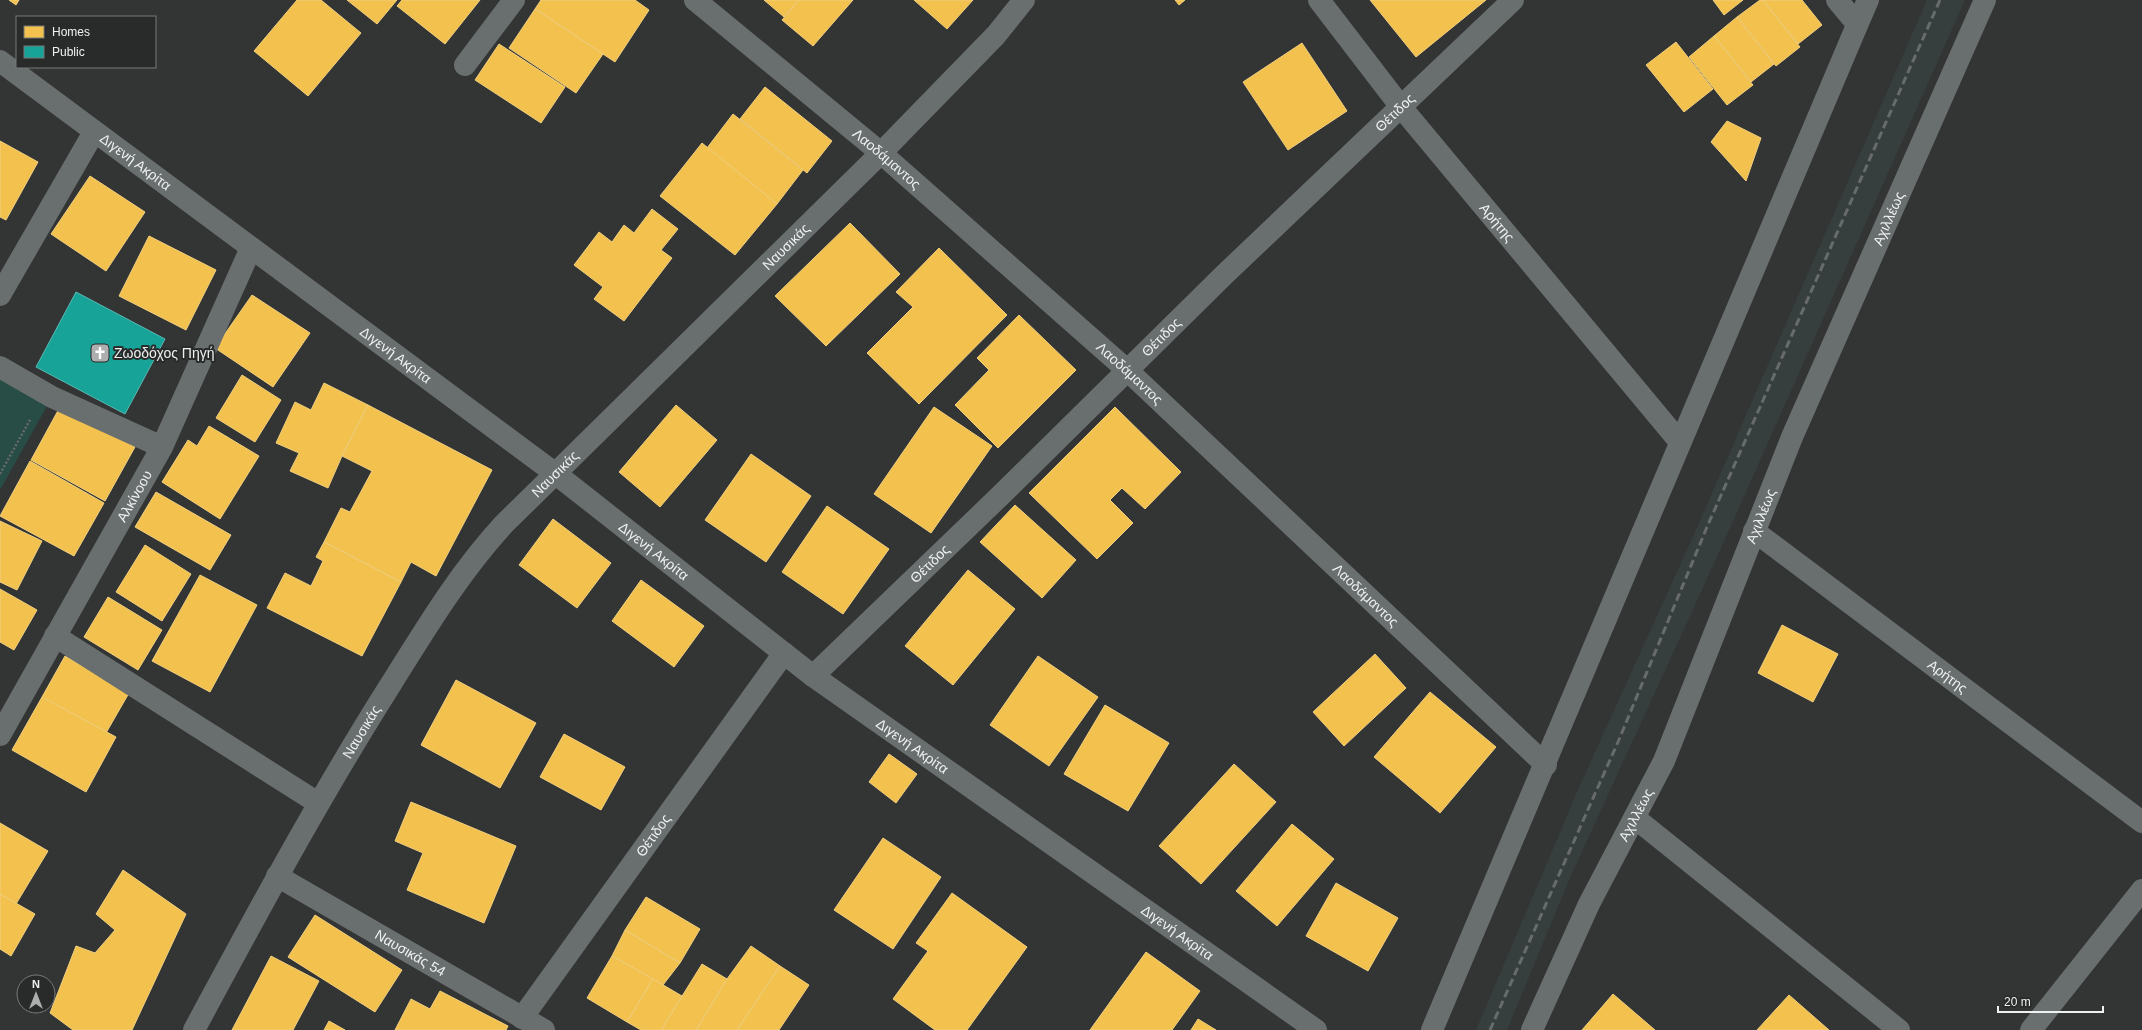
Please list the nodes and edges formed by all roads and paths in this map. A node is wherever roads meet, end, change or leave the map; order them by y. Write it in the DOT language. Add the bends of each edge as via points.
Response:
graph roads {
  1 [pos="514,0"];
  2 [pos="695,0"];
  3 [pos="1024,0"];
  4 [pos="1319,0"];
  5 [pos="1513,0"];
  6 [pos="1837,0"];
  7 [pos="1868,0"];
  8 [pos="1985,0"];
  9 [pos="1857,24"];
  10 [pos="0,61"];
  11 [pos="465,65"];
  12 [pos="1401,107"];
  13 [pos="94,132"];
  14 [pos="881,153"];
  15 [pos="251,248"];
  16 [pos="0,295"];
  17 [pos="0,367"];
  18 [pos="1127,370"];
  19 [pos="45,393"];
  20 [pos="1679,441"];
  21 [pos="162,447"];
  22 [pos="0,474"];
  23 [pos="556,474"];
  24 [pos="1754,531"];
  25 [pos="55,636"];
  26 [pos="784,653"];
  27 [pos="813,676"];
  28 [pos="0,735"];
  29 [pos="1546,765"];
  30 [pos="318,803"];
  31 [pos="1635,818"];
  32 [pos="2142,822"];
  33 [pos="277,876"];
  34 [pos="2142,890"];
  35 [pos="522,1018"];
  36 [pos="194,1030"];
  37 [pos="544,1030"];
  38 [pos="1316,1030"];
  39 [pos="1432,1030"];
  40 [pos="1532,1030"];
  41 [pos="1899,1030"];
  42 [pos="2031,1030"];
  1 -- 11 [label="street"];
  2 -- 14 [label="street, Λαοδάμαντος"];
  3 -- 14 [label="street, Ναυσικάς" via="996,35"];
  4 -- 12 [label="street, Αρήτης"];
  5 -- 12 [label="street, Θέτιδος"];
  6 -- 9 [label="street"];
  7 -- 9 [label="street"];
  8 -- 24 [label="street, Αχιλλέως" via="1792,437"];
  9 -- 20 [label="street"];
  10 -- 13 [label="street, Διγενή Ακρίτα"];
  12 -- 18 [label="street, Θέτιδος"];
  12 -- 20 [label="street, Αρήτης"];
  13 -- 15 [label="street, Διγενή Ακρίτα"];
  13 -- 16 [label="street"];
  14 -- 18 [label="street, Λαοδάμαντος"];
  14 -- 23 [label="street, Ναυσικάς"];
  15 -- 21 [label="street, Αλκίνοου"];
  15 -- 23 [label="street, Διγενή Ακρίτα"];
  17 -- 19 [label="street"];
  18 -- 27 [label="street, Θέτιδος"];
  18 -- 29 [label="street, Λαοδάμαντος"];
  19 -- 21 [label="street"];
  19 -- 22 [label="path"];
  20 -- 29 [label="street"];
  21 -- 25 [label="street, Αλκίνοου"];
  23 -- 26 [label="street, Διγενή Ακρίτα"];
  23 -- 30 [label="street, Ναυσικάς" via="504,524 466,568 414,646"];
  24 -- 31 [label="street, Αχιλλέως" via="1664,761"];
  24 -- 32 [label="street, Αρήτης"];
  25 -- 28 [label="street, Αλκίνοου"];
  25 -- 30 [label="street"];
  26 -- 27 [label="street, Διγενή Ακρίτα"];
  26 -- 35 [label="street, Θέτιδος"];
  27 -- 38 [label="street, Διγενή Ακρίτα"];
  29 -- 39 [label="street"];
  30 -- 33 [label="street, Ναυσικάς"];
  31 -- 40 [label="street, Αχιλλέως" via="1589,904"];
  31 -- 41 [label="street"];
  33 -- 35 [label="street, Ναυσικάς 54"];
  33 -- 36 [label="street, Ναυσικάς"];
  34 -- 42 [label="street"];
  35 -- 37 [label="street, Ναυσικάς 54"];
}
